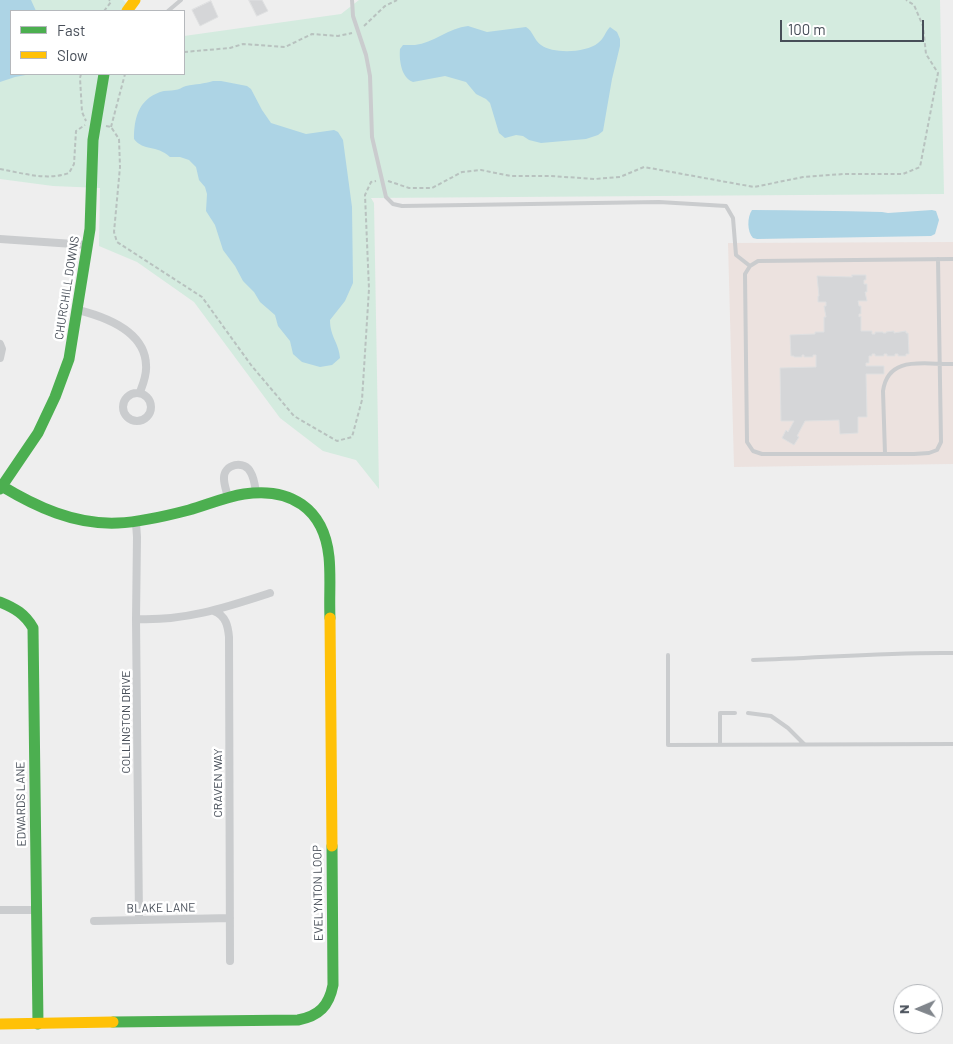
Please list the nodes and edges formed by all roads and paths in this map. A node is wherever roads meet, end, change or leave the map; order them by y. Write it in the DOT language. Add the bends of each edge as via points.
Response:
graph roads {
  1 [pos="109,0"];
  2 [pos="135,0"];
  3 [pos="182,0"];
  4 [pos="352,0"];
  5 [pos="397,0"];
  6 [pos="906,0"];
  7 [pos="105,10"];
  8 [pos="127,10"];
  9 [pos="169,10"];
  10 [pos="358,32"];
  11 [pos="185,52"];
  12 [pos="82,75"];
  13 [pos="104,75"];
  14 [pos="125,75"];
  15 [pos="0,169"];
  16 [pos="382,179"];
  17 [pos="0,239"];
  18 [pos="88,245"];
  19 [pos="953,259"];
  20 [pos="938,260"];
  21 [pos="750,266"];
  22 [pos="78,310"];
  23 [pos="0,344"];
  24 [pos="0,358"];
  25 [pos="940,364"];
  26 [pos="953,364"];
  27 [pos="140,392"];
  28 [pos="885,454"];
  29 [pos="1,486"];
  30 [pos="256,492"];
  31 [pos="228,498"];
  32 [pos="136,523"];
  33 [pos="270,593"];
  34 [pos="0,602"];
  35 [pos="214,611"];
  36 [pos="136,618"];
  37 [pos="953,653"];
  38 [pos="668,655"];
  39 [pos="753,660"];
  40 [pos="735,713"];
  41 [pos="748,713"];
  42 [pos="804,744"];
  43 [pos="953,744"];
  44 [pos="720,745"];
  45 [pos="0,910"];
  46 [pos="37,910"];
  47 [pos="230,918"];
  48 [pos="139,920"];
  49 [pos="94,921"];
  50 [pos="230,961"];
  51 [pos="0,1024"];
  52 [pos="38,1024"];
  1 -- 7 [label="path" via="111,2"];
  2 -- 8 [label="street"];
  3 -- 9 [label="lane"];
  4 -- 10 [label="lane"];
  5 -- 10 [label="path" via="385,6"];
  6 -- 16 [label="path" via="914,5 923,26 926,54 938,74 920,168 904,174 803,177 754,187 644,167 620,177 595,180 511,176 481,170 462,172 432,188 409,188"];
  10 -- 11 [label="path" via="338,36 312,34 285,47 243,44"];
  10 -- 16 [label="lane" via="370,76 372,137"];
  12 -- 15 [label="path" via="82,112 87,124 76,131 74,164 69,173 58,177"];
  13 -- 18 [label="street, CHURCHILL DOWNS" via="94,140"];
  14 -- 16 [label="path" via="111,127 119,139 120,167 114,232 117,242 202,297 251,365 294,416 337,441 352,437 362,400 370,289 365,195 370,182"];
  16 -- 21 [label="lane" via="386,197 393,204 402,206 659,202 726,206 733,218 736,255"];
  17 -- 18 [label="street"];
  18 -- 22 [label="street, CHURCHILL DOWNS"];
  19 -- 20 [label="lane"];
  20 -- 21 [label="lane" via="758,261"];
  20 -- 25 [label="lane"];
  21 -- 28 [label="lane" via="745,274 747,442 753,451 762,454"];
  22 -- 27 [label="street" via="118,324 133,337 145,357"];
  22 -- 29 [label="street, CHURCHILL DOWNS" via="69,359 55,397 33,441"];
  23 -- 24 [label="street"];
  25 -- 26 [label="lane"];
  25 -- 28 [label="lane" via="904,364 889,374 883,391"];
  25 -- 28 [label="lane" via="941,442 937,450"];
  29 -- 32 [label="street, EVELYNTON LOOP" via="41,508 78,520"];
  30 -- 31 [label="street, EVELYNTON LOOP"];
  30 -- 31 [label="street" via="252,473 248,468 235,464 225,472"];
  30 -- 52 [label="street, EVELYNTON LOOP" via="289,496 304,506 318,522 329,556 331,996 318,1014 298,1020"];
  31 -- 32 [label="street, EVELYNTON LOOP"];
  32 -- 36 [label="street, COLLINGTON DRIVE"];
  33 -- 35 [label="street"];
  34 -- 46 [label="street, EDWARDS LANE" via="22,612 33,628"];
  35 -- 36 [label="street" via="169,619"];
  35 -- 47 [label="street, CRAVEN WAY" via="224,618 229,637"];
  36 -- 48 [label="street, COLLINGTON DRIVE"];
  37 -- 39 [label="lane"];
  38 -- 44 [label="lane" via="668,745"];
  40 -- 44 [label="lane" via="720,713"];
  41 -- 42 [label="lane" via="771,716"];
  42 -- 43 [label="lane"];
  42 -- 44 [label="lane"];
  45 -- 46 [label="street"];
  46 -- 52 [label="street, EDWARDS LANE"];
  47 -- 48 [label="street, BLAKE LANE"];
  47 -- 50 [label="street, CRAVEN WAY"];
  48 -- 49 [label="street, BLAKE LANE"];
  51 -- 52 [label="street, EVELYNTON LOOP"];
}
